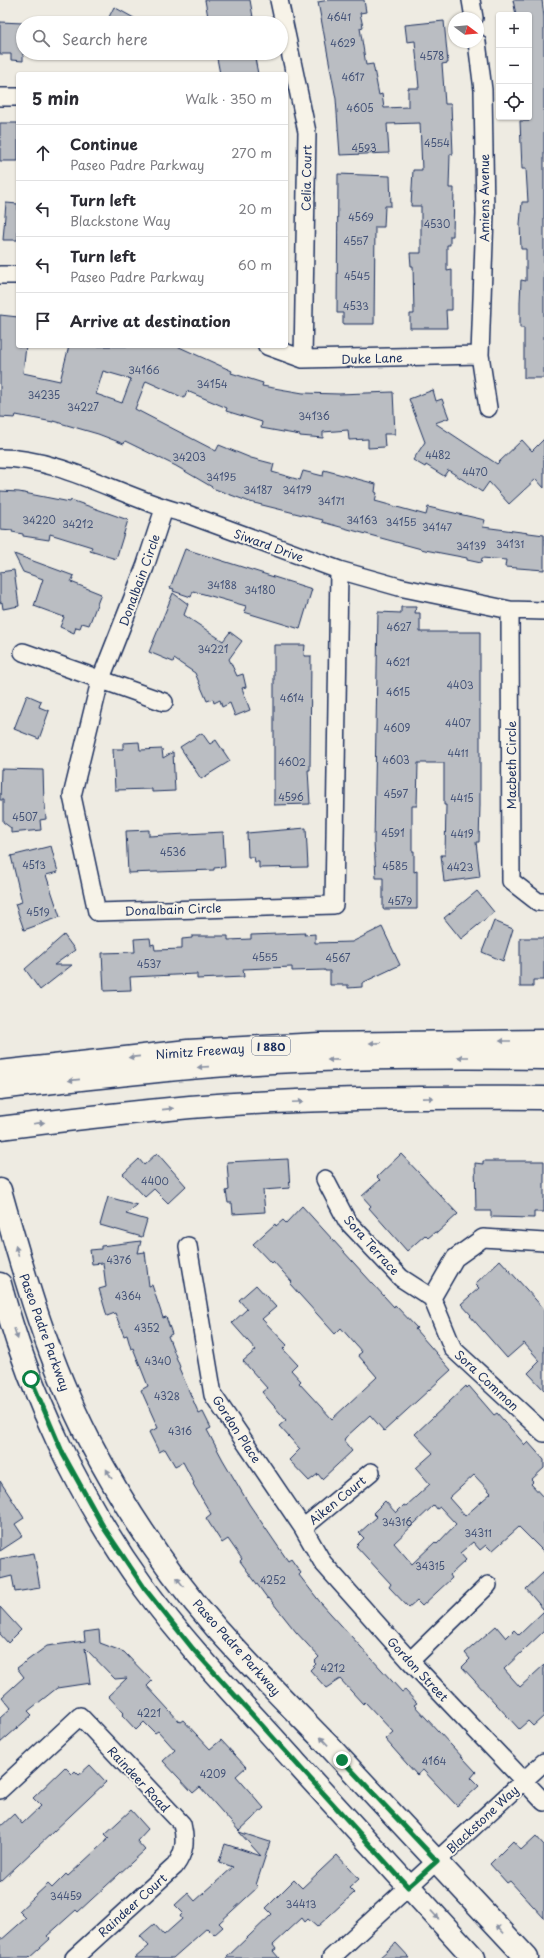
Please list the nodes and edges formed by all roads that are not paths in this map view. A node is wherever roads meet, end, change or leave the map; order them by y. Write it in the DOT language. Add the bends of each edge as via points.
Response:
graph roads {
  1 [pos="279,0"];
  2 [pos="471,0"];
  3 [pos="473,12"];
  4 [pos="282,16"];
  5 [pos="288,42"];
  6 [pos="478,48"];
  7 [pos="0,97"];
  8 [pos="16,97"];
  9 [pos="0,275"];
  10 [pos="16,275"];
  11 [pos="272,348"];
  12 [pos="480,355"];
  13 [pos="303,360"];
  14 [pos="488,408"];
  15 [pos="0,458"];
  16 [pos="164,509"];
  17 [pos="339,570"];
  18 [pos="510,610"];
  19 [pos="544,611"];
  20 [pos="22,652"];
  21 [pos="100,681"];
  22 [pos="164,702"];
  23 [pos="544,902"];
  24 [pos="544,1041"];
  25 [pos="544,1058"];
  26 [pos="0,1072"];
  27 [pos="0,1088"];
  28 [pos="544,1098"];
  29 [pos="0,1128"];
  30 [pos="325,1179"];
  31 [pos="0,1190"];
  32 [pos="544,1242"];
  33 [pos="188,1246"];
  34 [pos="0,1284"];
  35 [pos="432,1298"];
  36 [pos="544,1433"];
  37 [pos="371,1472"];
  38 [pos="303,1528"];
  39 [pos="488,1585"];
  40 [pos="410,1661"];
  41 [pos="544,1762"];
  42 [pos="524,1780"];
  43 [pos="0,1790"];
  44 [pos="544,1802"];
  45 [pos="185,1847"];
  46 [pos="437,1861"];
  47 [pos="408,1887"];
  48 [pos="74,1958"];
  49 [pos="332,1958"];
  50 [pos="474,1958"];
  51 [pos="527,1958"];
  1 -- 4 [label="street, Celia Court"];
  2 -- 3 [label="street"];
  5 -- 13 [label="street, Celia Court" via="307,132"];
  6 -- 12 [label="street, Amiens Avenue" via="483,90 485,214"];
  7 -- 8 [label="street"];
  9 -- 10 [label="street"];
  11 -- 13 [label="street, Duke Lane"];
  12 -- 13 [label="street, Duke Lane"];
  12 -- 14 [label="street, Amiens Avenue"];
  15 -- 16 [label="street, Siward Drive" via="66,470"];
  16 -- 17 [label="street, Siward Drive" via="187,514"];
  16 -- 21 [label="street, Donalbain Circle" via="145,567"];
  17 -- 18 [label="street, Siward Drive" via="399,587"];
  17 -- 21 [label="street, Donalbain Circle" via="334,904 97,912 72,796"];
  18 -- 19 [label="street, Siward Drive"];
  18 -- 23 [label="street, Macbeth Circle" via="511,881 538,902"];
  20 -- 21 [label="street"];
  21 -- 22 [label="street"];
  24 -- 26 [label="main road, Nimitz Freeway / I 880, one-way" via="320,1044 196,1050"];
  25 -- 27 [label="main road, I 880, one-way" via="452,1057 296,1061 152,1071"];
  29 -- 28 [label="main road, one-way" via="198,1107 318,1100"];
  30 -- 35 [label="street, Sora Terrace" via="347,1222 401,1278"];
  46 -- 31 [label="main road, Paseo Padre Parkway, one-way" via="217,1628 170,1570 131,1513 89,1440 57,1370 27,1287"];
  32 -- 35 [label="street" via="483,1238 455,1258"];
  33 -- 38 [label="street, Gordon Place" via="213,1395"];
  34 -- 47 [label="main road, one-way" via="31,1379 63,1454 104,1528 145,1589 193,1649"];
  35 -- 36 [label="street, Sora Common" via="453,1349"];
  37 -- 38 [label="street, Aiken Court"];
  38 -- 40 [label="street, Gordon Street" via="323,1563"];
  39 -- 40 [label="street"];
  40 -- 42 [label="street, Gordon Street"];
  41 -- 42 [label="street, Blackstone Way"];
  42 -- 44 [label="street, Gordon Street"];
  42 -- 46 [label="street, Blackstone Way"];
  43 -- 45 [label="street, Raindeer Road" via="80,1716 182,1824"];
  45 -- 48 [label="street, Raindeer Court" via="182,1857 175,1866"];
  46 -- 47 [label="street, Blackstone Way"];
  51 -- 46 [label="main road, Paseo Padre Parkway, one-way"];
  47 -- 49 [label="street, Blackstone Way"];
  47 -- 50 [label="main road, one-way"];
}
